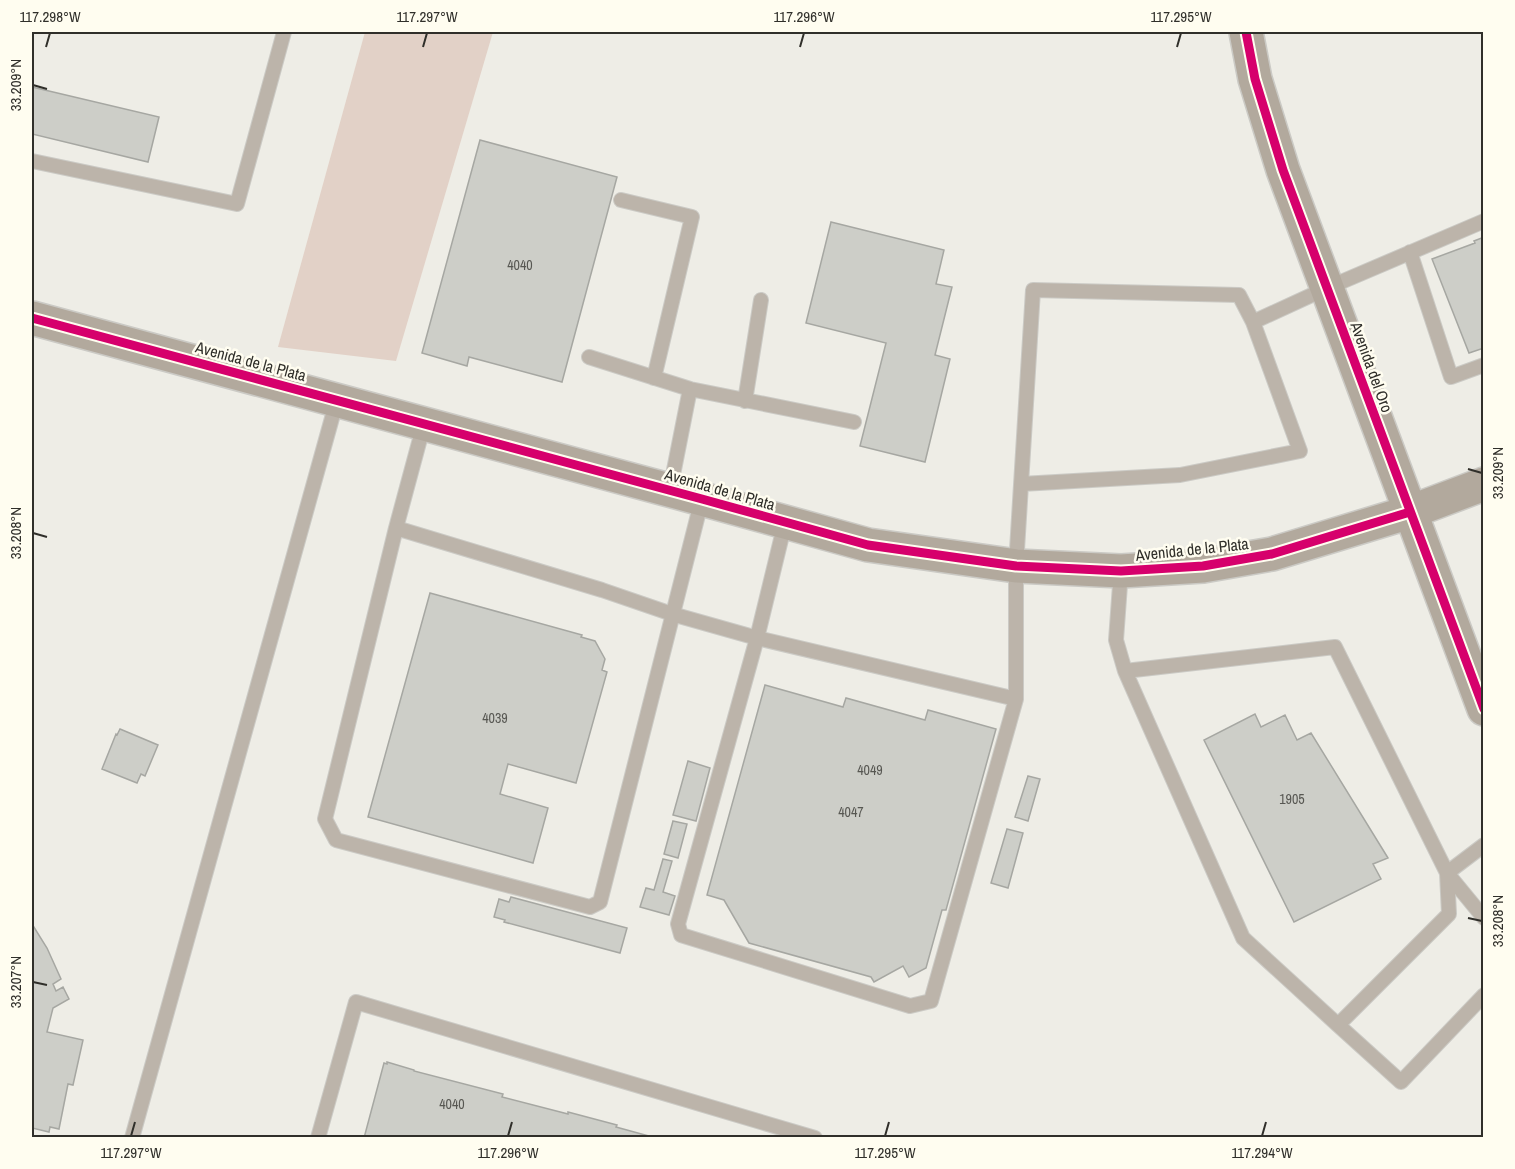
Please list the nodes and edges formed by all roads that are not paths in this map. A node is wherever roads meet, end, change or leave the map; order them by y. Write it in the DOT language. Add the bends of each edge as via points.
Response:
graph roads {
  1 [pos="284,32"];
  2 [pos="1246,32"];
  3 [pos="32,161"];
  4 [pos="621,200"];
  5 [pos="1484,220"];
  6 [pos="1410,252"];
  7 [pos="1327,288"];
  8 [pos="761,300"];
  9 [pos="32,318"];
  10 [pos="1253,322"];
  11 [pos="589,357"];
  12 [pos="1484,364"];
  13 [pos="654,378"];
  14 [pos="690,389"];
  15 [pos="338,400"];
  16 [pos="745,401"];
  17 [pos="854,422"];
  18 [pos="424,424"];
  19 [pos="1021,484"];
  20 [pos="1484,484"];
  21 [pos="670,490"];
  22 [pos="702,498"];
  23 [pos="1410,512"];
  24 [pos="785,523"];
  25 [pos="396,528"];
  26 [pos="1016,566"];
  27 [pos="1121,571"];
  28 [pos="672,614"];
  29 [pos="758,638"];
  30 [pos="1125,671"];
  31 [pos="1016,699"];
  32 [pos="1484,709"];
  33 [pos="1484,845"];
  34 [pos="1446,873"];
  35 [pos="1484,918"];
  36 [pos="1484,995"];
  37 [pos="1338,1025"];
  38 [pos="132,1137"];
  39 [pos="318,1137"];
  40 [pos="814,1137"];
  1 -- 3 [label="lane" via="237,204"];
  2 -- 7 [label="street, Avenida del Oro" via="1283,170"];
  4 -- 13 [label="lane" via="692,217"];
  5 -- 6 [label="lane"];
  6 -- 7 [label="lane"];
  6 -- 12 [label="lane" via="1451,377"];
  7 -- 10 [label="lane"];
  7 -- 23 [label="street, Avenida del Oro"];
  8 -- 16 [label="lane"];
  9 -- 15 [label="street, Avenida de la Plata"];
  10 -- 19 [label="lane" via="1300,451 1180,475"];
  10 -- 19 [label="lane" via="1239,295 1033,290"];
  11 -- 13 [label="lane"];
  13 -- 14 [label="lane"];
  14 -- 16 [label="lane"];
  14 -- 21 [label="lane"];
  15 -- 18 [label="street, Avenida de la Plata"];
  15 -- 38 [label="lane"];
  16 -- 17 [label="lane"];
  18 -- 21 [label="street, Avenida de la Plata"];
  18 -- 25 [label="lane"];
  19 -- 26 [label="lane"];
  20 -- 23 [label="street, Avenida de la Plata"];
  21 -- 22 [label="street, Avenida de la Plata"];
  22 -- 24 [label="street, Avenida de la Plata"];
  22 -- 28 [label="lane"];
  23 -- 27 [label="street, Avenida de la Plata" via="1272,554 1203,566"];
  23 -- 32 [label="street, Avenida del Oro"];
  24 -- 26 [label="street, Avenida de la Plata" via="868,545"];
  24 -- 29 [label="lane"];
  25 -- 28 [label="lane"];
  25 -- 28 [label="lane" via="325,819 336,840 590,907 600,902"];
  26 -- 27 [label="street, Avenida de la Plata"];
  26 -- 31 [label="lane"];
  27 -- 30 [label="lane" via="1116,640"];
  28 -- 29 [label="lane"];
  29 -- 31 [label="lane"];
  29 -- 31 [label="lane" via="678,924 681,935 910,1006 931,1001"];
  30 -- 34 [label="lane" via="1335,647"];
  30 -- 37 [label="lane" via="1243,938"];
  33 -- 34 [label="lane"];
  34 -- 35 [label="lane"];
  34 -- 37 [label="lane" via="1449,914"];
  36 -- 37 [label="lane" via="1401,1082"];
  39 -- 40 [label="lane" via="356,1002"];
}
